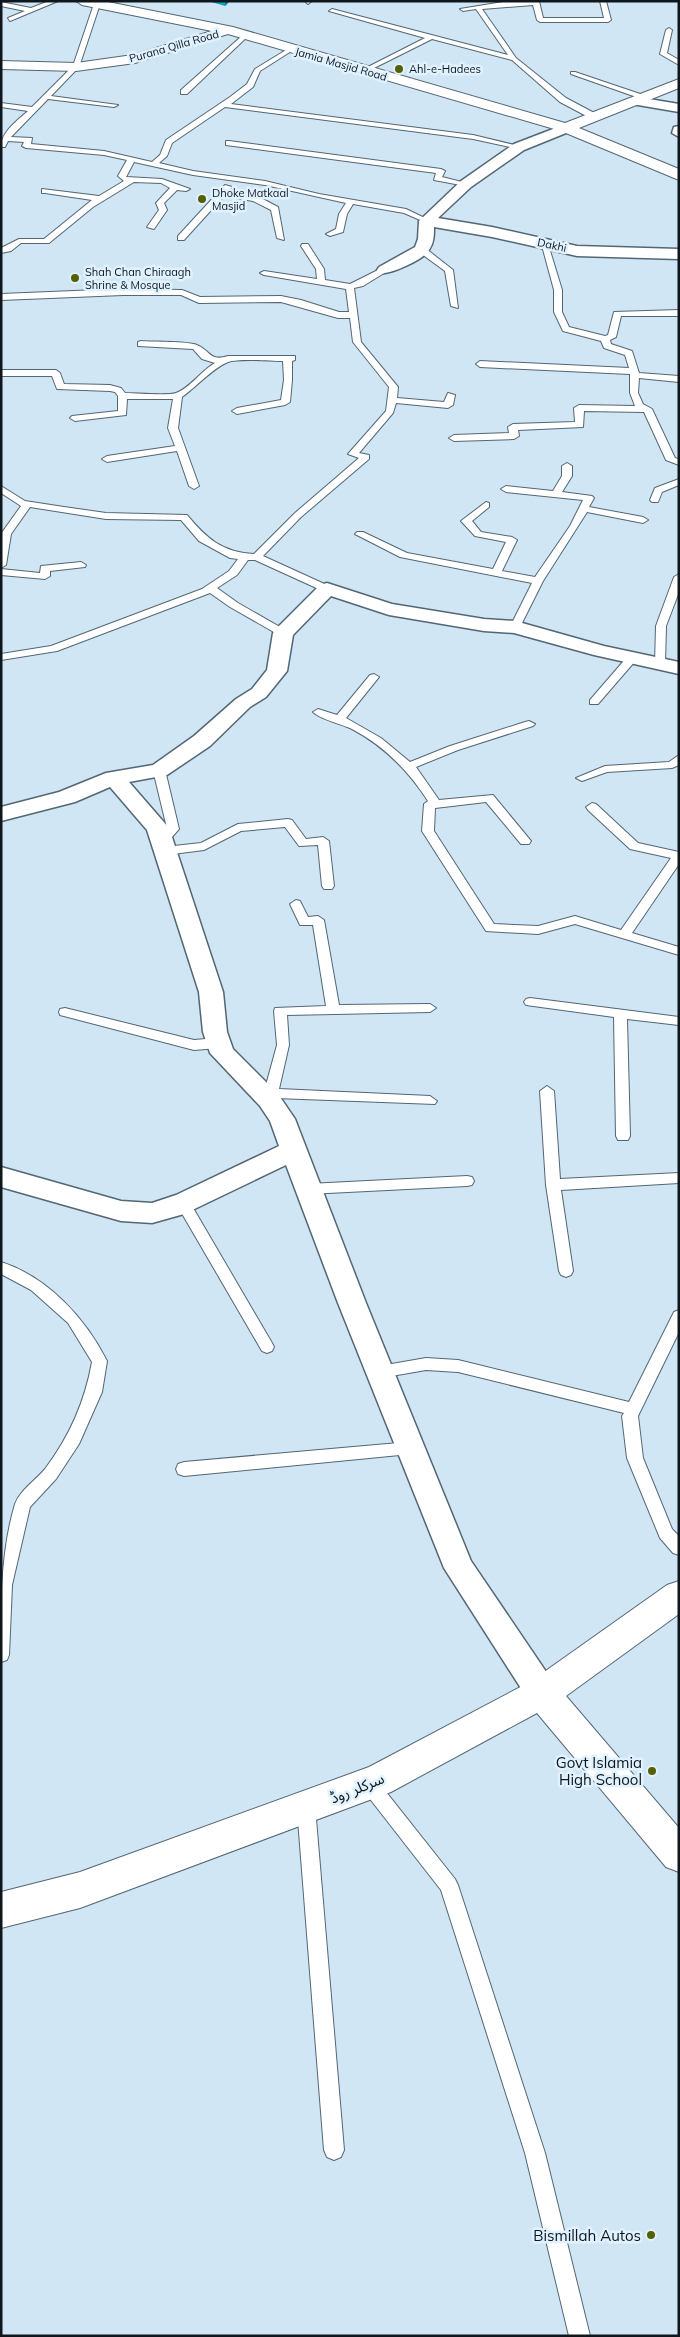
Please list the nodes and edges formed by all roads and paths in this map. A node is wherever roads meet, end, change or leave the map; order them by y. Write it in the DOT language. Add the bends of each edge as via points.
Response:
graph roads {
  1 [pos="55,1"];
  2 [pos="82,1"];
  3 [pos="603,1"];
  4 [pos="536,2"];
  5 [pos="1,4"];
  6 [pos="97,4"];
  7 [pos="478,7"];
  8 [pos="463,9"];
  9 [pos="32,10"];
  10 [pos="332,11"];
  11 [pos="10,19"];
  12 [pos="228,30"];
  13 [pos="669,30"];
  14 [pos="245,36"];
  15 [pos="431,37"];
  16 [pos="291,49"];
  17 [pos="514,60"];
  18 [pos="679,63"];
  19 [pos="1,65"];
  20 [pos="76,67"];
  21 [pos="364,70"];
  22 [pos="573,73"];
  23 [pos="679,82"];
  24 [pos="184,92"];
  25 [pos="679,95"];
  26 [pos="45,97"];
  27 [pos="645,97"];
  28 [pos="114,104"];
  29 [pos="1,105"];
  30 [pos="224,105"];
  31 [pos="679,108"];
  32 [pos="34,109"];
  33 [pos="595,117"];
  34 [pos="566,128"];
  35 [pos="1,131"];
  36 [pos="8,136"];
  37 [pos="229,143"];
  38 [pos="1,147"];
  39 [pos="519,147"];
  40 [pos="131,160"];
  41 [pos="153,165"];
  42 [pos="679,175"];
  43 [pos="132,180"];
  44 [pos="236,180"];
  45 [pos="466,184"];
  46 [pos="175,187"];
  47 [pos="186,189"];
  48 [pos="45,191"];
  49 [pos="221,193"];
  50 [pos="100,199"];
  51 [pos="351,201"];
  52 [pos="427,221"];
  53 [pos="150,227"];
  54 [pos="330,234"];
  55 [pos="181,238"];
  56 [pos="281,238"];
  57 [pos="544,244"];
  58 [pos="305,246"];
  59 [pos="422,250"];
  60 [pos="1,251"];
  61 [pos="679,254"];
  62 [pos="385,270"];
  63 [pos="264,274"];
  64 [pos="321,283"];
  65 [pos="350,287"];
  66 [pos="1,297"];
  67 [pos="455,306"];
  68 [pos="679,313"];
  69 [pos="354,315"];
  70 [pos="605,339"];
  71 [pos="141,344"];
  72 [pos="223,362"];
  73 [pos="480,364"];
  74 [pos="1,373"];
  75 [pos="634,373"];
  76 [pos="679,379"];
  77 [pos="451,394"];
  78 [pos="122,396"];
  79 [pos="178,396"];
  80 [pos="392,400"];
  81 [pos="647,409"];
  82 [pos="237,411"];
  83 [pos="75,418"];
  84 [pos="454,438"];
  85 [pos="179,448"];
  86 [pos="107,458"];
  87 [pos="679,462"];
  88 [pos="567,466"];
  89 [pos="679,482"];
  90 [pos="194,486"];
  91 [pos="1,489"];
  92 [pos="506,489"];
  93 [pos="556,494"];
  94 [pos="656,500"];
  95 [pos="27,504"];
  96 [pos="486,505"];
  97 [pos="584,510"];
  98 [pos="643,520"];
  99 [pos="360,534"];
  100 [pos="245,556"];
  101 [pos="257,558"];
  102 [pos="1,565"];
  103 [pos="80,565"];
  104 [pos="1,572"];
  105 [pos="496,574"];
  106 [pos="679,577"];
  107 [pos="538,582"];
  108 [pos="210,588"];
  109 [pos="327,589"];
  110 [pos="515,627"];
  111 [pos="283,633"];
  112 [pos="1,657"];
  113 [pos="632,658"];
  114 [pos="669,666"];
  115 [pos="374,677"];
  116 [pos="594,702"];
  117 [pos="318,712"];
  118 [pos="340,718"];
  119 [pos="529,724"];
  120 [pos="679,758"];
  121 [pos="409,766"];
  122 [pos="158,770"];
  123 [pos="114,778"];
  124 [pos="582,778"];
  125 [pos="436,804"];
  126 [pos="592,807"];
  127 [pos="1,814"];
  128 [pos="525,841"];
  129 [pos="163,846"];
  130 [pos="328,886"];
  131 [pos="296,904"];
  132 [pos="624,933"];
  133 [pos="679,951"];
  134 [pos="530,1002"];
  135 [pos="430,1008"];
  136 [pos="334,1010"];
  137 [pos="66,1012"];
  138 [pos="620,1014"];
  139 [pos="679,1021"];
  140 [pos="218,1043"];
  141 [pos="547,1091"];
  142 [pos="270,1097"];
  143 [pos="430,1101"];
  144 [pos="623,1136"];
  145 [pos="294,1150"];
  146 [pos="1,1178"];
  147 [pos="679,1178"];
  148 [pos="467,1181"];
  149 [pos="553,1185"];
  150 [pos="308,1189"];
  151 [pos="184,1205"];
  152 [pos="1,1266"];
  153 [pos="566,1271"];
  154 [pos="679,1316"];
  155 [pos="267,1347"];
  156 [pos="380,1372"];
  157 [pos="633,1409"];
  158 [pos="410,1448"];
  159 [pos="184,1469"];
  160 [pos="679,1548"];
  161 [pos="3,1585"];
  162 [pos="679,1595"];
  163 [pos="1,1655"];
  164 [pos="542,1692"];
  165 [pos="369,1784"];
  166 [pos="306,1807"];
  167 [pos="679,1856"];
  168 [pos="1,1910"];
  169 [pos="334,2150"];
  170 [pos="580,2336"];
  1 -- 9 [label="lane"];
  2 -- 6 [label="street, Jamia Masjid Road"];
  3 -- 4 [label="lane" via="608,20 540,20"];
  4 -- 7 [label="lane"];
  5 -- 9 [label="lane"];
  6 -- 12 [label="street, Jamia Masjid Road"];
  6 -- 20 [label="lane"];
  7 -- 8 [label="lane"];
  7 -- 17 [label="lane"];
  9 -- 11 [label="lane"];
  10 -- 15 [label="lane"];
  12 -- 14 [label="street, Jamia Masjid Road"];
  12 -- 20 [label="street, Purana Qilla Road" via="135,59"];
  13 -- 18 [label="lane" via="663,54"];
  14 -- 16 [label="street, Jamia Masjid Road"];
  14 -- 24 [label="lane"];
  15 -- 17 [label="lane"];
  15 -- 21 [label="lane"];
  16 -- 21 [label="street, Jamia Masjid Road"];
  16 -- 30 [label="lane" via="257,70 250,86"];
  17 -- 33 [label="lane" via="563,100"];
  19 -- 20 [label="street, Purana Qilla Road"];
  20 -- 26 [label="lane"];
  21 -- 34 [label="street, Jamia Masjid Road"];
  22 -- 27 [label="lane"];
  23 -- 27 [label="street"];
  25 -- 27 [label="street"];
  26 -- 28 [label="lane"];
  26 -- 32 [label="lane"];
  27 -- 31 [label="street"];
  27 -- 33 [label="street"];
  29 -- 32 [label="lane"];
  30 -- 39 [label="lane" via="474,137"];
  30 -- 41 [label="lane" via="169,142 163,156"];
  32 -- 36 [label="lane"];
  33 -- 34 [label="street"];
  34 -- 39 [label="street"];
  34 -- 42 [label="street, Jamia Masjid Road"];
  35 -- 36 [label="lane"];
  36 -- 38 [label="lane"];
  36 -- 40 [label="lane" via="30,140 26,146 104,153"];
  37 -- 45 [label="lane" via="441,171 437,178"];
  39 -- 45 [label="street"];
  40 -- 41 [label="lane"];
  40 -- 43 [label="lane" via="122,176"];
  41 -- 44 [label="lane"];
  43 -- 46 [label="lane" via="162,181"];
  43 -- 50 [label="lane"];
  44 -- 49 [label="lane"];
  44 -- 51 [label="lane"];
  45 -- 52 [label="street"];
  46 -- 47 [label="lane"];
  46 -- 53 [label="lane" via="160,203 163,210"];
  48 -- 50 [label="lane"];
  49 -- 55 [label="lane"];
  49 -- 56 [label="lane" via="259,198 266,202 275,209"];
  50 -- 60 [label="lane" via="46,241 19,241"];
  51 -- 52 [label="lane" via="406,211"];
  51 -- 54 [label="lane" via="342,214 340,230"];
  52 -- 57 [label="street, Dakhi"];
  52 -- 59 [label="street"];
  57 -- 61 [label="street, Dakhi" via="577,250"];
  57 -- 70 [label="lane" via="558,290 558,312 566,329"];
  58 -- 64 [label="lane" via="320,269"];
  59 -- 62 [label="street"];
  59 -- 67 [label="lane" via="449,270"];
  62 -- 65 [label="lane"];
  63 -- 64 [label="lane"];
  64 -- 65 [label="lane"];
  65 -- 69 [label="lane"];
  66 -- 69 [label="lane" via="182,293 199,300 281,299 338,315"];
  68 -- 70 [label="lane" via="617,314 612,337"];
  69 -- 80 [label="lane" via="357,342 394,388"];
  70 -- 75 [label="lane" via="607,346 629,353"];
  71 -- 72 [label="lane" via="195,348 205,357"];
  72 -- 79 [label="lane" via="207,370 201,379"];
  72 -- 82 [label="lane" via="228,359 290,358 284,402"];
  73 -- 75 [label="lane"];
  74 -- 78 [label="lane" via="56,373 60,387 110,388 118,390"];
  75 -- 76 [label="lane"];
  75 -- 81 [label="lane" via="634,392 639,406"];
  77 -- 80 [label="lane" via="448,405"];
  78 -- 79 [label="lane"];
  78 -- 83 [label="lane" via="123,413"];
  79 -- 85 [label="lane" via="173,428"];
  80 -- 101 [label="lane" via="390,411 353,454 366,457 298,516"];
  81 -- 84 [label="lane" via="579,408 580,425 513,427 514,436"];
  81 -- 87 [label="lane" via="671,460"];
  85 -- 86 [label="lane"];
  85 -- 90 [label="lane"];
  88 -- 93 [label="lane" via="567,476"];
  89 -- 94 [label="lane" via="658,490"];
  91 -- 95 [label="lane"];
  92 -- 93 [label="lane"];
  93 -- 97 [label="lane" via="590,498"];
  95 -- 100 [label="lane" via="106,516 184,517 202,539 234,556"];
  95 -- 102 [label="lane" via="6,534"];
  96 -- 105 [label="lane" via="466,521 478,534 512,540"];
  97 -- 98 [label="lane"];
  97 -- 107 [label="lane"];
  99 -- 105 [label="lane" via="404,555"];
  100 -- 101 [label="lane"];
  100 -- 108 [label="lane" via="233,572"];
  101 -- 109 [label="lane"];
  103 -- 104 [label="lane" via="45,568 45,576"];
  105 -- 107 [label="lane"];
  106 -- 114 [label="lane" via="660,626"];
  107 -- 110 [label="lane"];
  108 -- 111 [label="lane"];
  108 -- 112 [label="lane" via="53,649"];
  109 -- 110 [label="street" via="389,609"];
  109 -- 111 [label="street"];
  110 -- 113 [label="street"];
  111 -- 122 [label="street" via="277,671 258,694 202,741"];
  113 -- 114 [label="street"];
  113 -- 116 [label="lane"];
  115 -- 118 [label="lane"];
  117 -- 118 [label="lane"];
  118 -- 121 [label="lane" via="371,736"];
  119 -- 121 [label="lane"];
  120 -- 124 [label="lane" via="672,765 605,769"];
  121 -- 125 [label="lane"];
  122 -- 123 [label="street"];
  122 -- 129 [label="lane" via="173,829"];
  123 -- 127 [label="street" via="66,796"];
  123 -- 129 [label="street" via="158,828"];
  125 -- 128 [label="lane" via="489,798"];
  125 -- 132 [label="lane" via="430,804 428,831 490,928 538,930 575,920"];
  126 -- 132 [label="lane" via="634,846 678,856"];
  129 -- 130 [label="lane" via="204,846 238,828 288,824 303,843 323,842"];
  129 -- 140 [label="street" via="211,992"];
  131 -- 136 [label="lane" via="304,922 318,920"];
  132 -- 133 [label="lane"];
  134 -- 138 [label="lane"];
  135 -- 136 [label="lane"];
  136 -- 142 [label="lane" via="280,1011 283,1045"];
  137 -- 140 [label="lane" via="194,1045"];
  138 -- 139 [label="lane"];
  138 -- 144 [label="lane"];
  140 -- 142 [label="street" via="222,1053"];
  141 -- 149 [label="lane"];
  142 -- 143 [label="lane"];
  142 -- 145 [label="street"];
  145 -- 150 [label="street"];
  145 -- 151 [label="street"];
  146 -- 151 [label="street" via="135,1214"];
  147 -- 149 [label="lane"];
  148 -- 150 [label="lane"];
  149 -- 153 [label="lane"];
  150 -- 156 [label="street"];
  151 -- 155 [label="lane"];
  152 -- 161 [label="lane" via="36,1286 73,1320 100,1361 94,1392 74,1439 50,1474 23,1504"];
  154 -- 157 [label="lane"];
  156 -- 157 [label="lane" via="426,1364 458,1366"];
  156 -- 158 [label="street"];
  157 -- 160 [label="lane" via="630,1416 635,1458 666,1533"];
  158 -- 159 [label="lane"];
  158 -- 164 [label="street" via="459,1568"];
  161 -- 163 [label="lane"];
  162 -- 164 [label="street, سرکلر روڈ"];
  164 -- 165 [label="street, سرکلر روڈ"];
  164 -- 167 [label="street"];
  165 -- 166 [label="street, سرکلر روڈ"];
  165 -- 170 [label="lane" via="449,1884 535,2153"];
  166 -- 168 [label="street, سرکلر روڈ" via="80,1890"];
  166 -- 169 [label="lane"];
}
